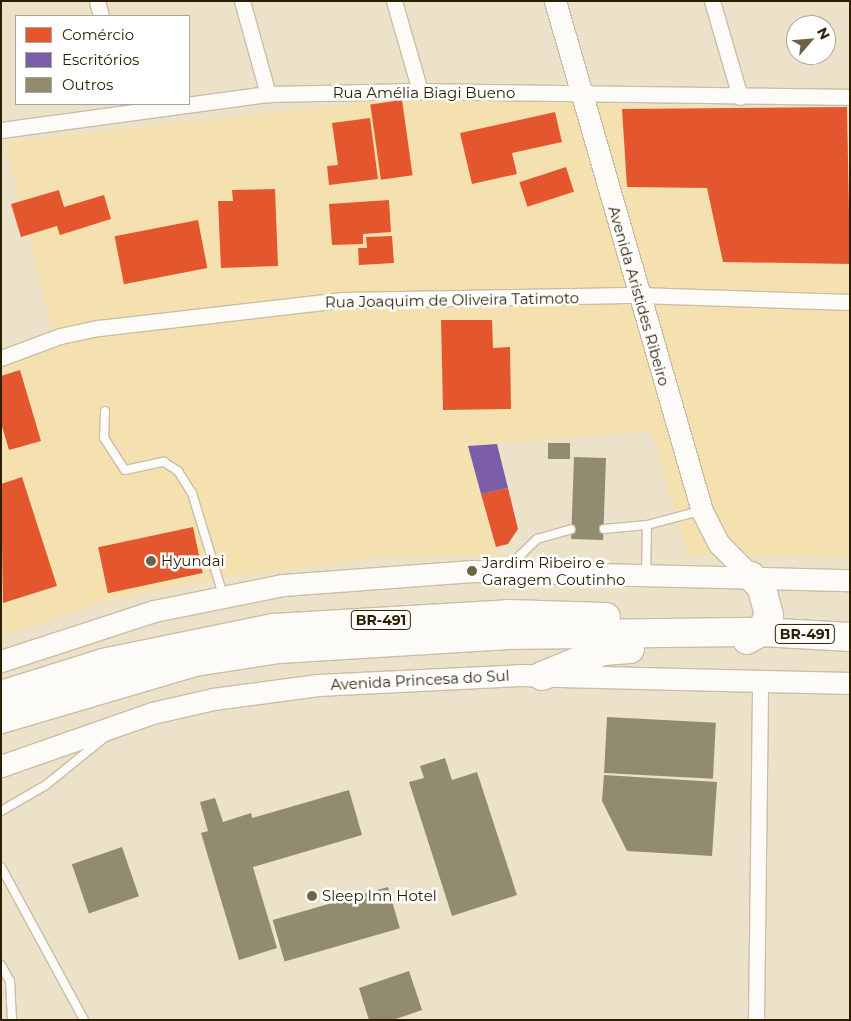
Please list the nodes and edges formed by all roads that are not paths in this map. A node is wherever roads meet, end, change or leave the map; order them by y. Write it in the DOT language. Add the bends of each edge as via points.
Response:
graph roads {
  1 [pos="97,1"];
  2 [pos="242,1"];
  3 [pos="394,1"];
  4 [pos="555,1"];
  5 [pos="712,1"];
  6 [pos="102,15"];
  7 [pos="420,91"];
  8 [pos="268,94"];
  9 [pos="581,94"];
  10 [pos="850,97"];
  11 [pos="740,98"];
  12 [pos="190,102"];
  13 [pos="158,105"];
  14 [pos="128,108"];
  15 [pos="1,130"];
  16 [pos="638,295"];
  17 [pos="850,302"];
  18 [pos="1,358"];
  19 [pos="105,412"];
  20 [pos="702,511"];
  21 [pos="647,525"];
  22 [pos="572,529"];
  23 [pos="604,529"];
  24 [pos="503,572"];
  25 [pos="646,573"];
  26 [pos="751,576"];
  27 [pos="850,580"];
  28 [pos="223,597"];
  29 [pos="850,618"];
  30 [pos="765,624"];
  31 [pos="850,637"];
  32 [pos="1,660"];
  33 [pos="542,676"];
  34 [pos="760,683"];
  35 [pos="850,683"];
  36 [pos="1,695"];
  37 [pos="1,719"];
  38 [pos="115,725"];
  39 [pos="1,766"];
  40 [pos="1,811"];
  41 [pos="1,867"];
  42 [pos="1,965"];
  43 [pos="12,1020"];
  44 [pos="84,1020"];
  45 [pos="756,1020"];
  1 -- 6 [label="street"];
  2 -- 8 [label="street"];
  3 -- 7 [label="street"];
  4 -- 9 [label="main road, Avenida Aristides Ribeiro"];
  5 -- 11 [label="street"];
  7 -- 8 [label="street, Rua Amélia Biagi Bueno"];
  7 -- 9 [label="street, Rua Amélia Biagi Bueno"];
  8 -- 12 [label="street, Rua Amélia Biagi Bueno"];
  9 -- 11 [label="street, Rua Amélia Biagi Bueno"];
  9 -- 16 [label="main road, Avenida Aristides Ribeiro"];
  10 -- 11 [label="street, Rua Amélia Biagi Bueno"];
  13 -- 14 [label="street, Rua Amélia Biagi Bueno"];
  14 -- 15 [label="street, Rua Amélia Biagi Bueno"];
  16 -- 17 [label="street, Rua Joaquim de Oliveira Tatimoto"];
  16 -- 18 [label="street, Rua Joaquim de Oliveira Tatimoto" via="342,300 99,328 60,336"];
  16 -- 20 [label="main road, Avenida Aristides Ribeiro"];
  19 -- 28 [label="lane" via="104,438 125,470 164,462 178,471 192,493"];
  20 -- 21 [label="lane"];
  20 -- 26 [label="main road, Avenida Aristides Ribeiro" via="719,544"];
  21 -- 23 [label="lane"];
  21 -- 25 [label="lane"];
  22 -- 24 [label="lane" via="537,539"];
  24 -- 25 [label="main road"];
  24 -- 28 [label="main road" via="283,585"];
  25 -- 26 [label="main road"];
  26 -- 27 [label="main road"];
  26 -- 30 [label="highway" via="762,588"];
  28 -- 32 [label="main road" via="154,611"];
  29 -- 30 [label="highway, BR-491"];
  30 -- 31 [label="highway, BR-491"];
  30 -- 33 [label="highway" via="729,646 603,651"];
  30 -- 36 [label="highway, BR-491" via="508,614 274,628 103,663"];
  30 -- 37 [label="highway, BR-491" via="398,639 279,649 195,662 67,696"];
  33 -- 34 [label="main road, Avenida Princesa do Sul"];
  33 -- 38 [label="main road, Avenida Princesa do Sul" via="261,691"];
  34 -- 35 [label="main road, Avenida Princesa do Sul"];
  34 -- 45 [label="street"];
  38 -- 39 [label="main road, Avenida Princesa do Sul"];
  38 -- 40 [label="lane" via="73,765"];
  41 -- 44 [label="lane"];
  42 -- 43 [label="lane" via="10,982"];
}
